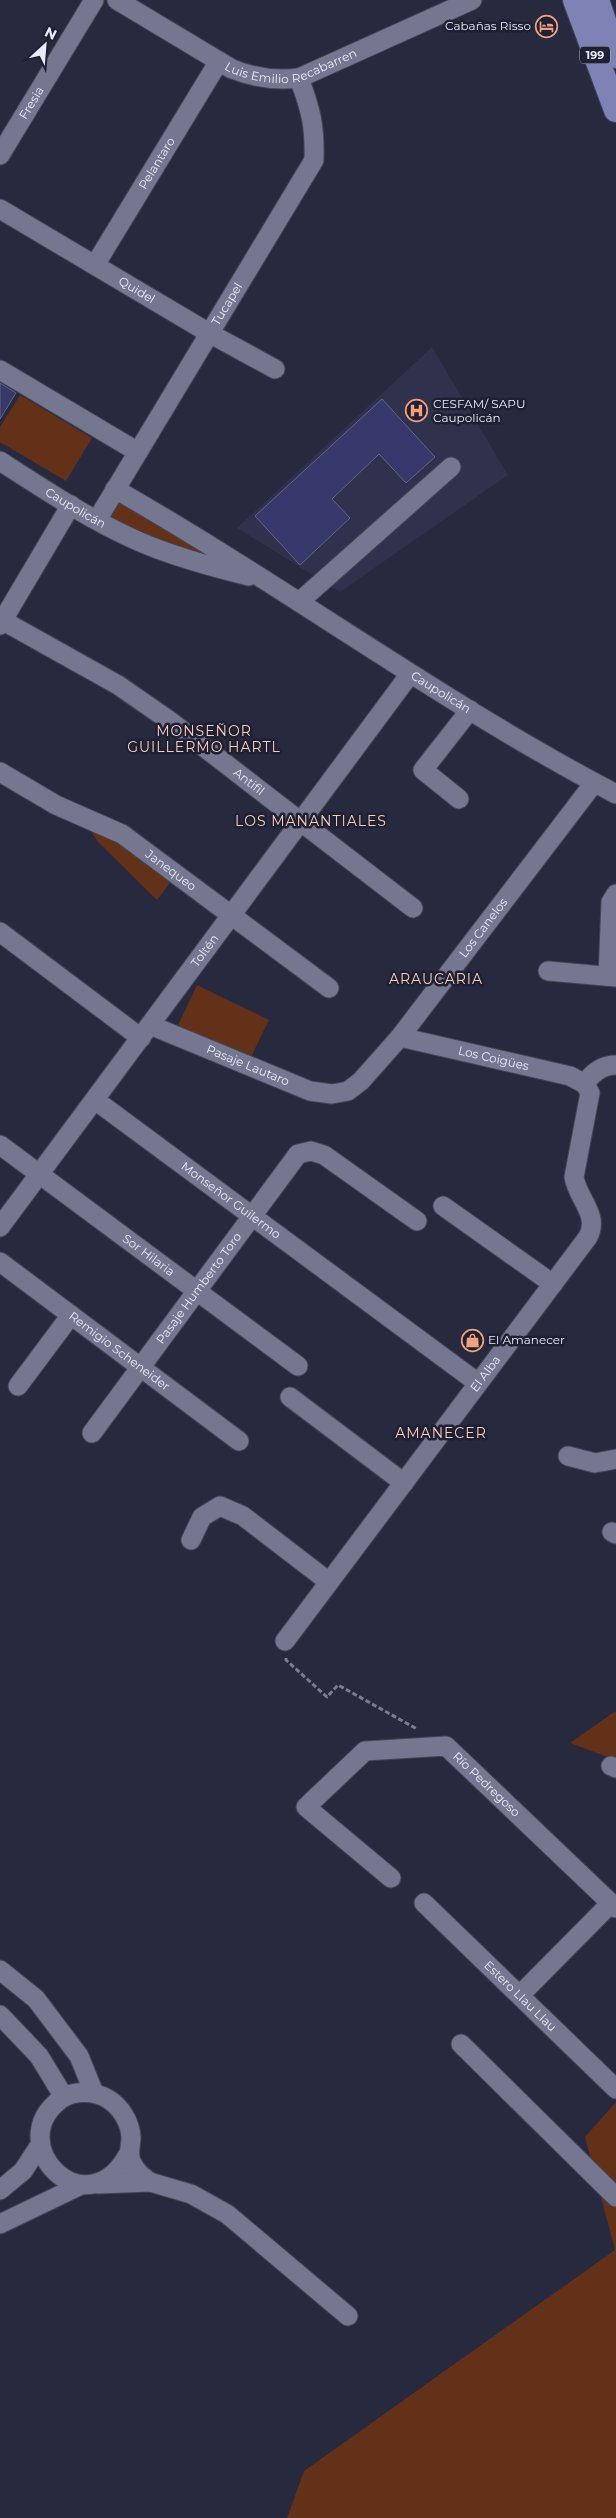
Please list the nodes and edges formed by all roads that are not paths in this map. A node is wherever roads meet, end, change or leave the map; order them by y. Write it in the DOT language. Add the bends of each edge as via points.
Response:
graph roads {
  1 [pos="94,0"];
  2 [pos="117,0"];
  3 [pos="472,0"];
  4 [pos="575,0"];
  5 [pos="597,0"];
  6 [pos="610,57"];
  7 [pos="219,61"];
  8 [pos="299,78"];
  9 [pos="616,110"];
  10 [pos="0,155"];
  11 [pos="0,209"];
  12 [pos="95,265"];
  13 [pos="210,333"];
  14 [pos="275,369"];
  15 [pos="0,370"];
  16 [pos="138,452"];
  17 [pos="0,461"];
  18 [pos="451,467"];
  19 [pos="115,489"];
  20 [pos="71,505"];
  21 [pos="97,520"];
  22 [pos="270,582"];
  23 [pos="300,602"];
  24 [pos="1,622"];
  25 [pos="410,674"];
  26 [pos="470,710"];
  27 [pos="0,772"];
  28 [pos="594,783"];
  29 [pos="616,794"];
  30 [pos="459,799"];
  31 [pos="301,822"];
  32 [pos="616,894"];
  33 [pos="413,908"];
  34 [pos="232,915"];
  35 [pos="0,932"];
  36 [pos="548,971"];
  37 [pos="612,976"];
  38 [pos="328,988"];
  39 [pos="145,1031"];
  40 [pos="400,1036"];
  41 [pos="616,1065"];
  42 [pos="585,1084"];
  43 [pos="348,1091"];
  44 [pos="94,1100"];
  45 [pos="0,1145"];
  46 [pos="40,1174"];
  47 [pos="443,1206"];
  48 [pos="251,1217"];
  49 [pos="417,1221"];
  50 [pos="0,1228"];
  51 [pos="0,1262"];
  52 [pos="553,1284"];
  53 [pos="196,1290"];
  54 [pos="71,1315"];
  55 [pos="298,1366"];
  56 [pos="140,1367"];
  57 [pos="478,1383"];
  58 [pos="18,1386"];
  59 [pos="290,1397"];
  60 [pos="92,1433"];
  61 [pos="239,1441"];
  62 [pos="568,1456"];
  63 [pos="616,1459"];
  64 [pos="404,1483"];
  65 [pos="191,1540"];
  66 [pos="329,1582"];
  67 [pos="285,1641"];
  68 [pos="391,1878"];
  69 [pos="424,1903"];
  70 [pos="614,1905"];
  71 [pos="0,1970"];
  72 [pos="521,1994"];
  73 [pos="0,2015"];
  74 [pos="461,2044"];
  75 [pos="616,2089"];
  76 [pos="94,2093"];
  77 [pos="64,2097"];
  78 [pos="38,2148"];
  79 [pos="129,2153"];
  80 [pos="150,2182"];
  81 [pos="89,2185"];
  82 [pos="0,2190"];
  83 [pos="616,2197"];
  84 [pos="0,2224"];
  85 [pos="348,2316"];
  1 -- 10 [label="street, Fresia"];
  2 -- 7 [label="street, Luis Emilio Recabarren"];
  3 -- 8 [label="street, Luis Emilio Recabarren"];
  4 -- 6 [label="main road, 199"];
  5 -- 6 [label="main road, 199"];
  6 -- 9 [label="main road, 199"];
  7 -- 8 [label="street, Luis Emilio Recabarren" via="262,78"];
  7 -- 12 [label="street, Pelantaro"];
  8 -- 13 [label="street, Tucapel" via="315,130 314,160"];
  11 -- 12 [label="street, Quidel"];
  12 -- 13 [label="street, Quidel"];
  13 -- 14 [label="street, Quidel"];
  13 -- 16 [label="street, Tucapel"];
  15 -- 16 [label="street"];
  16 -- 19 [label="street, Tucapel"];
  17 -- 20 [label="street, Caupolicán"];
  18 -- 23 [label="street"];
  19 -- 21 [label="street, Tucapel"];
  19 -- 22 [label="street, Caupolicán"];
  20 -- 21 [label="street, Caupolicán"];
  20 -- 24 [label="street"];
  21 -- 22 [label="street, Caupolicán" via="169,554"];
  22 -- 23 [label="street, Caupolicán"];
  23 -- 25 [label="street, Caupolicán"];
  24 -- 31 [label="street, Antifil" via="118,685"];
  25 -- 26 [label="street, Caupolicán"];
  25 -- 31 [label="street, Toltén"];
  26 -- 28 [label="street, Caupolicán"];
  26 -- 30 [label="street" via="423,770"];
  27 -- 34 [label="street, Janequeo" via="56,805 122,834"];
  28 -- 29 [label="street, Caupolicán"];
  28 -- 40 [label="street, Los Canelos"];
  31 -- 33 [label="street, Antifil"];
  31 -- 34 [label="street, Toltén"];
  32 -- 37 [label="street" via="612,902"];
  34 -- 38 [label="street, Janequeo"];
  34 -- 39 [label="street, Toltén"];
  35 -- 39 [label="street, Pasaje Lautaro"];
  36 -- 37 [label="street"];
  39 -- 43 [label="street, Pasaje Lautaro" via="310,1091 332,1094"];
  39 -- 44 [label="street, Toltén"];
  40 -- 42 [label="street, Los Coigües" via="570,1076"];
  40 -- 43 [label="street, Los Canelos" via="361,1081"];
  41 -- 42 [label="street" via="602,1067"];
  42 -- 52 [label="street, El Alba" via="590,1093 574,1177 575,1187 590,1213 592,1226"];
  44 -- 46 [label="street, Toltén"];
  44 -- 48 [label="street, Monseñor Guilermo"];
  45 -- 46 [label="street, Sor Hilaria"];
  46 -- 50 [label="street, Toltén"];
  46 -- 53 [label="street, Sor Hilaria"];
  47 -- 52 [label="street"];
  48 -- 49 [label="street, Pasaje Humberto Toro" via="298,1154 311,1151 324,1155"];
  48 -- 53 [label="street, Pasaje Humberto Toro"];
  48 -- 57 [label="street, Monseñor Guilermo"];
  51 -- 54 [label="street, Remigio Scheneider"];
  52 -- 57 [label="street, El Alba"];
  53 -- 55 [label="street, Sor Hilaria"];
  53 -- 56 [label="street, Pasaje Humberto Toro"];
  54 -- 56 [label="street, Remigio Scheneider"];
  54 -- 58 [label="street"];
  56 -- 60 [label="street, Pasaje Humberto Toro"];
  56 -- 61 [label="street, Remigio Scheneider"];
  57 -- 64 [label="street, El Alba"];
  59 -- 64 [label="street"];
  62 -- 63 [label="street" via="595,1463"];
  64 -- 66 [label="street, El Alba"];
  65 -- 66 [label="street" via="202,1518 220,1506 243,1516"];
  66 -- 67 [label="street, El Alba"];
  68 -- 70 [label="street, Río Pedregoso" via="306,1807 365,1751 446,1746"];
  69 -- 72 [label="street, Estero Llau Llau"];
  70 -- 72 [label="street"];
  71 -- 76 [label="street" via="41,2006 78,2056"];
  72 -- 75 [label="street, Estero Llau Llau"];
  73 -- 77 [label="street" via="39,2056"];
  74 -- 83 [label="street"];
  76 -- 77 [label="street"];
  76 -- 79 [label="street" via="109,2099 124,2116 131,2138"];
  77 -- 78 [label="street" via="42,2118"];
  78 -- 81 [label="street" via="53,2174 66,2182"];
  78 -- 82 [label="street" via="23,2171"];
  79 -- 80 [label="street" via="138,2173"];
  79 -- 81 [label="street" via="122,2167 110,2178"];
  80 -- 81 [label="street"];
  80 -- 85 [label="street" via="191,2194 227,2214"];
  81 -- 84 [label="street"];
}
